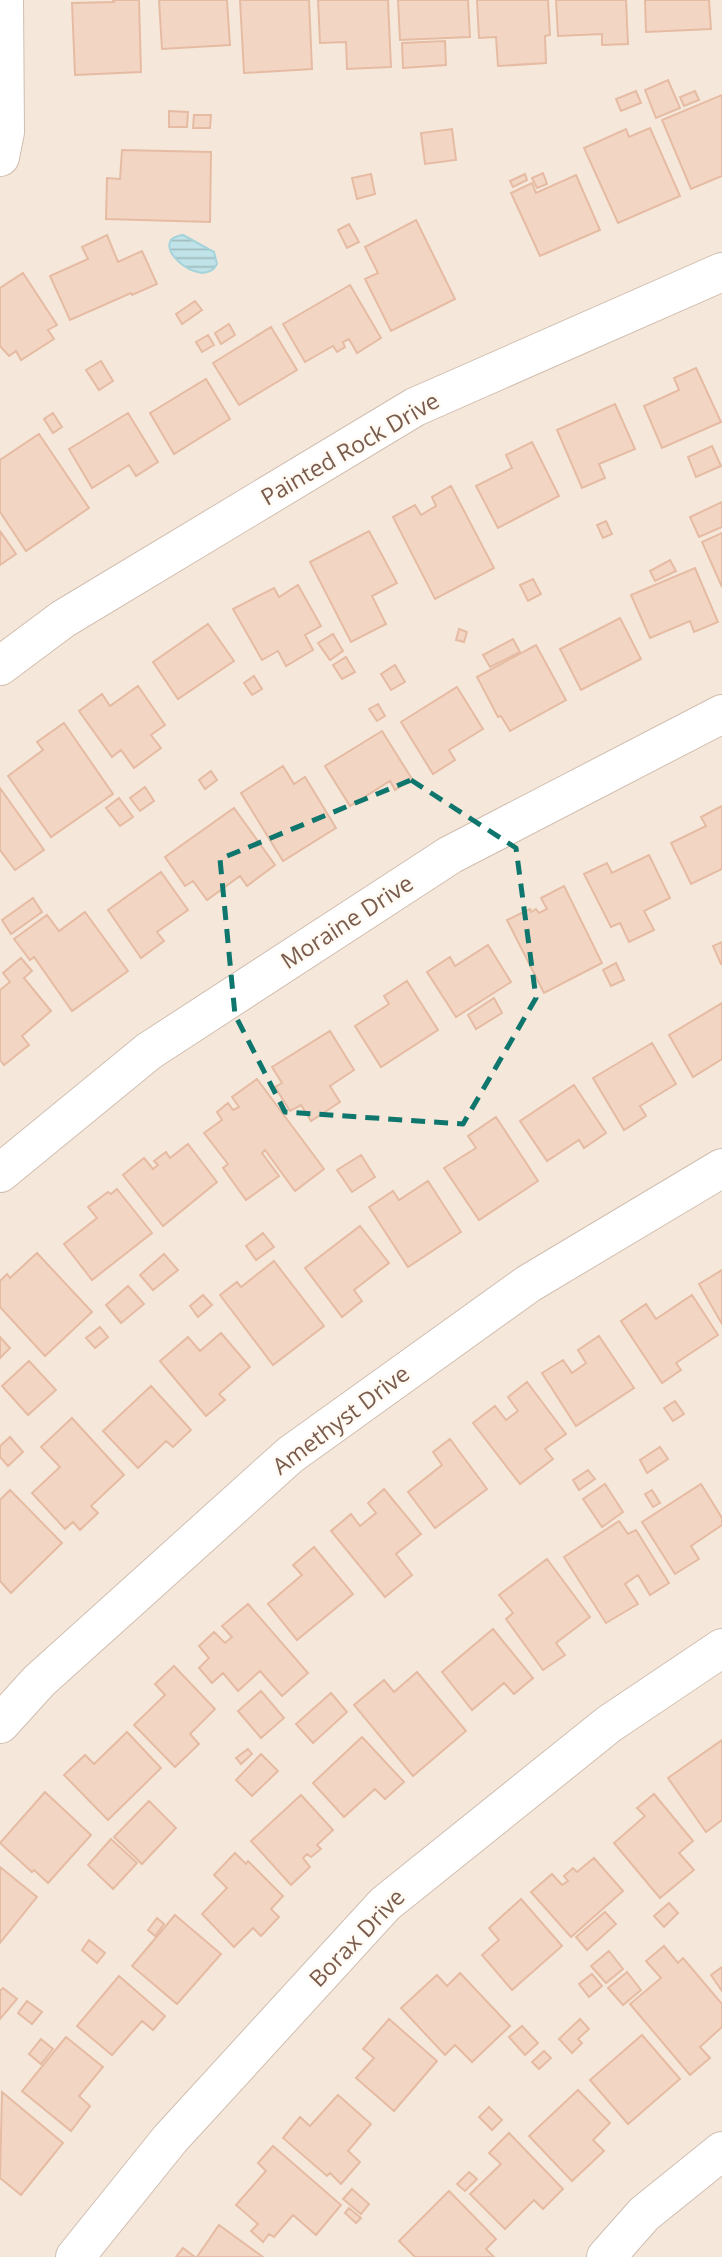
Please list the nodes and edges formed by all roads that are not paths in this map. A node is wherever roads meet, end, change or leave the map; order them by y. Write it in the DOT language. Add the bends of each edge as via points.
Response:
graph roads {
  1 [pos="4,0"];
  2 [pos="0,156"];
  3 [pos="722,272"];
  4 [pos="0,666"];
  5 [pos="722,714"];
  6 [pos="722,1168"];
  7 [pos="0,1173"];
  8 [pos="722,1648"];
  9 [pos="0,1724"];
  10 [pos="722,2151"];
  11 [pos="75,2257"];
  12 [pos="606,2257"];
  1 -- 2 [label="street" via="5,132"];
  3 -- 4 [label="street, Painted Rock Drive" via="415,407 64,619"];
  5 -- 7 [label="street, Moraine Drive" via="450,855 149,1051"];
  6 -- 9 [label="street, Amethyst Drive" via="528,1284 290,1455 39,1681"];
  8 -- 11 [label="street, Borax Drive" via="609,1724 385,1904 170,2140"];
  10 -- 12 [label="street" via="644,2214"];
}
